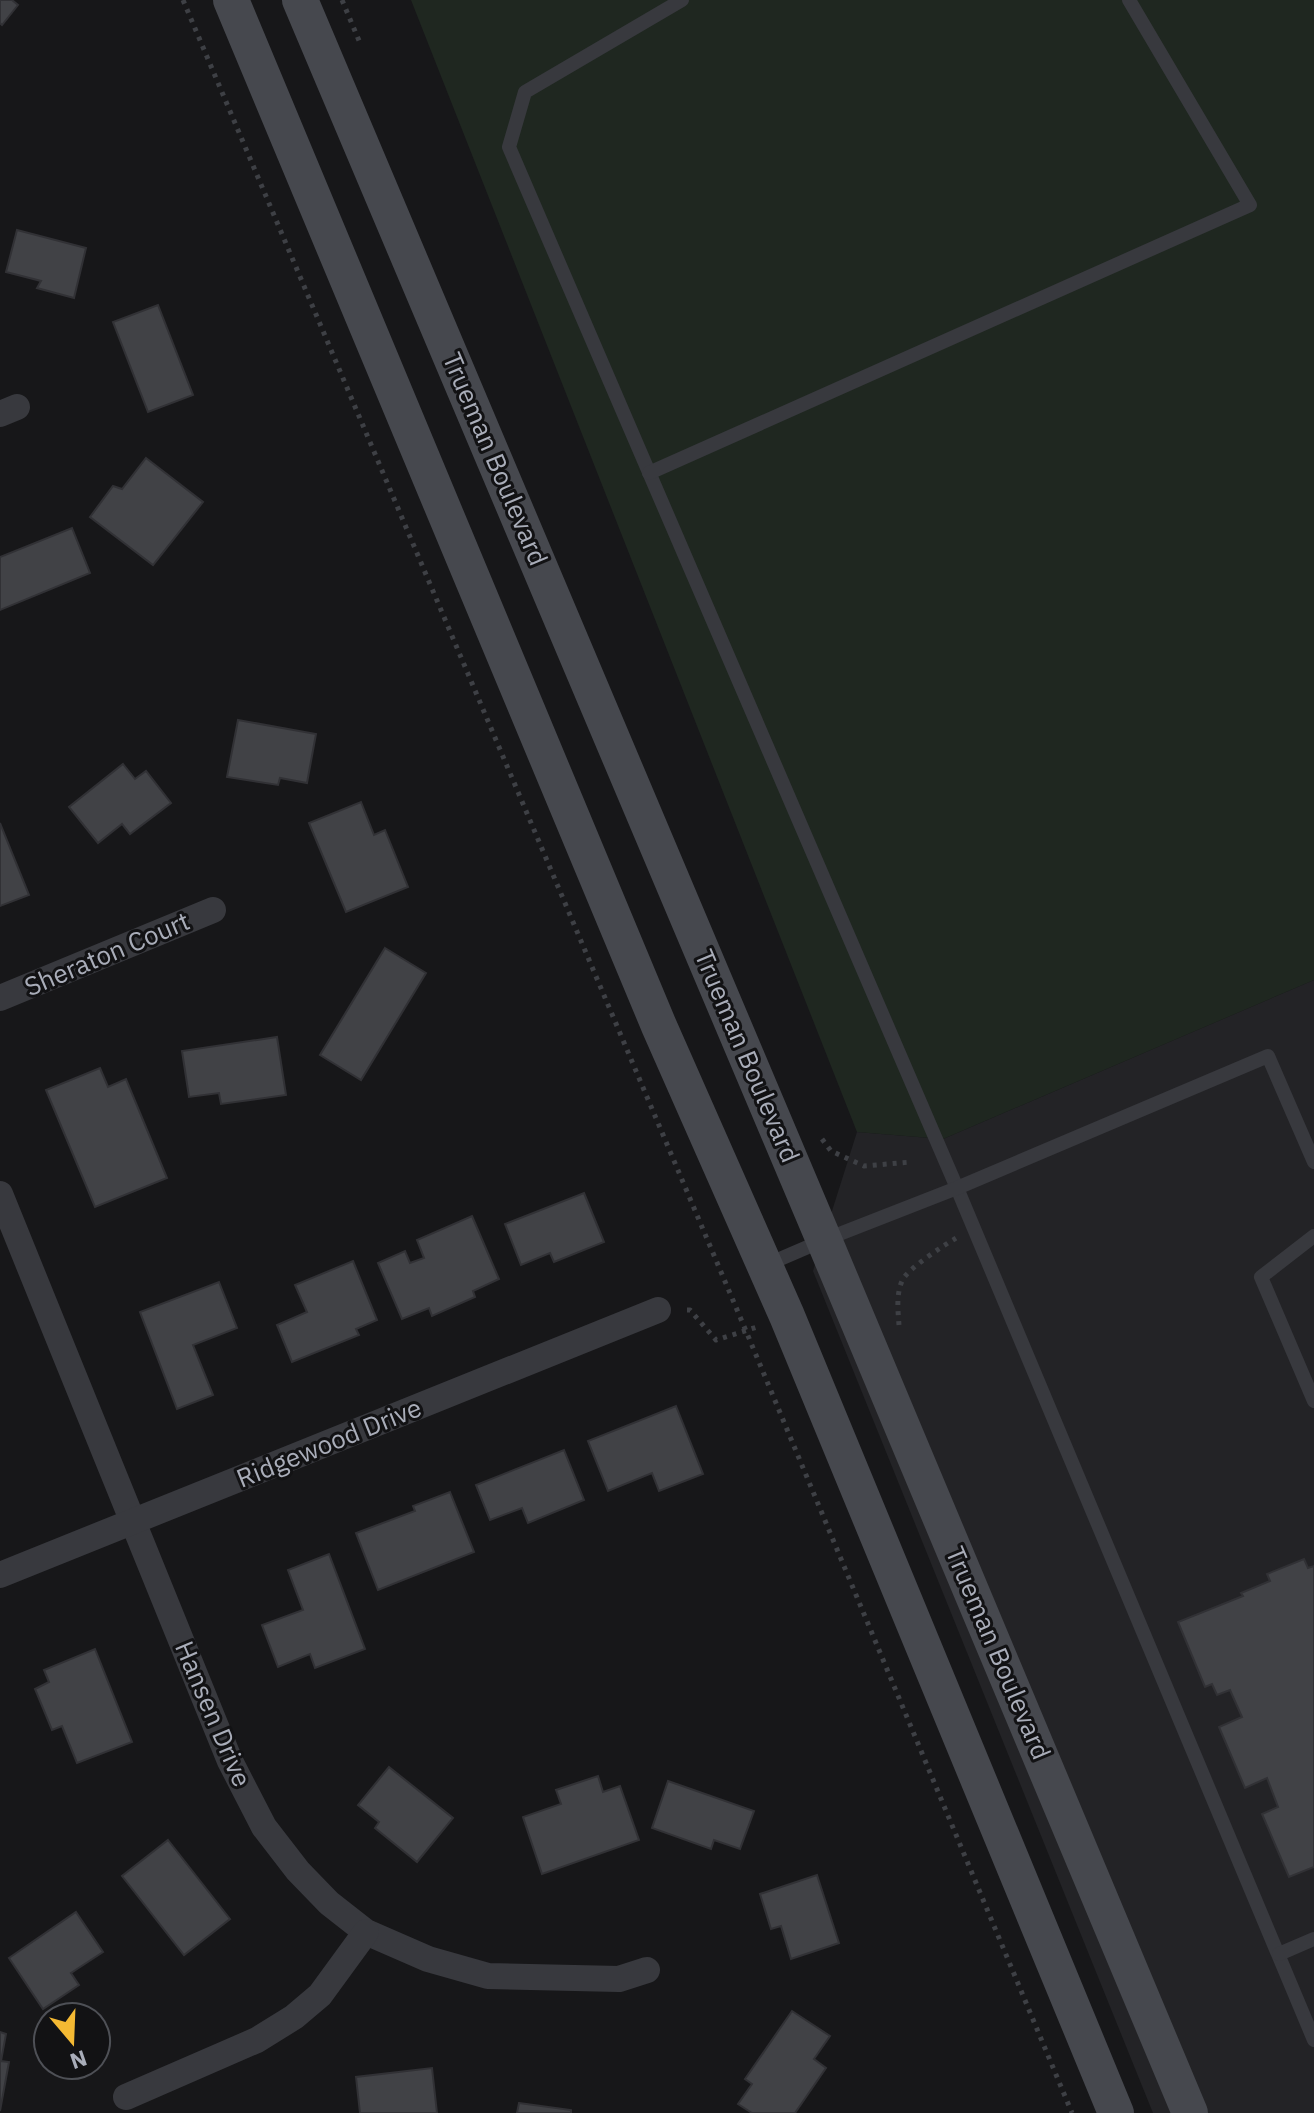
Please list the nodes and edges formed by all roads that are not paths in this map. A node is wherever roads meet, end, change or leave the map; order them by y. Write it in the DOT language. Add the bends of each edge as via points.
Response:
graph roads {
  1 [pos="231,0"];
  2 [pos="300,0"];
  3 [pos="682,0"];
  4 [pos="1129,0"];
  5 [pos="649,473"];
  6 [pos="213,910"];
  7 [pos="0,998"];
  8 [pos="1314,1162"];
  9 [pos="957,1188"];
  10 [pos="0,1194"];
  11 [pos="1314,1236"];
  12 [pos="824,1240"];
  13 [pos="765,1265"];
  14 [pos="658,1310"];
  15 [pos="1314,1401"];
  16 [pos="134,1522"];
  17 [pos="0,1575"];
  18 [pos="366,1932"];
  19 [pos="1314,1939"];
  20 [pos="1279,1954"];
  21 [pos="647,1970"];
  22 [pos="1314,2040"];
  23 [pos="126,2097"];
  24 [pos="1116,2113"];
  25 [pos="1190,2113"];
  1 -- 13 [label="main road" via="659,1026"];
  2 -- 12 [label="main road, Trueman Boulevard"];
  3 -- 5 [label="lane" via="525,92 509,147"];
  4 -- 5 [label="lane" via="1250,205"];
  5 -- 9 [label="lane"];
  6 -- 7 [label="street, Sheraton Court"];
  8 -- 9 [label="lane" via="1268,1056"];
  9 -- 12 [label="lane"];
  9 -- 20 [label="lane"];
  10 -- 16 [label="street, Hansen Drive"];
  11 -- 15 [label="lane" via="1261,1277"];
  12 -- 13 [label="lane"];
  12 -- 25 [label="main road, Trueman Boulevard"];
  13 -- 24 [label="main road"];
  14 -- 16 [label="street, Ridgewood Drive"];
  16 -- 17 [label="street, Ridgewood Drive"];
  16 -- 18 [label="street, Hansen Drive" via="230,1761 264,1827 329,1903"];
  18 -- 21 [label="street, Hansen Drive" via="428,1959 488,1976 619,1979"];
  18 -- 23 [label="street" via="320,1995 294,2017 257,2040"];
  19 -- 20 [label="lane"];
  20 -- 22 [label="lane"];
}
